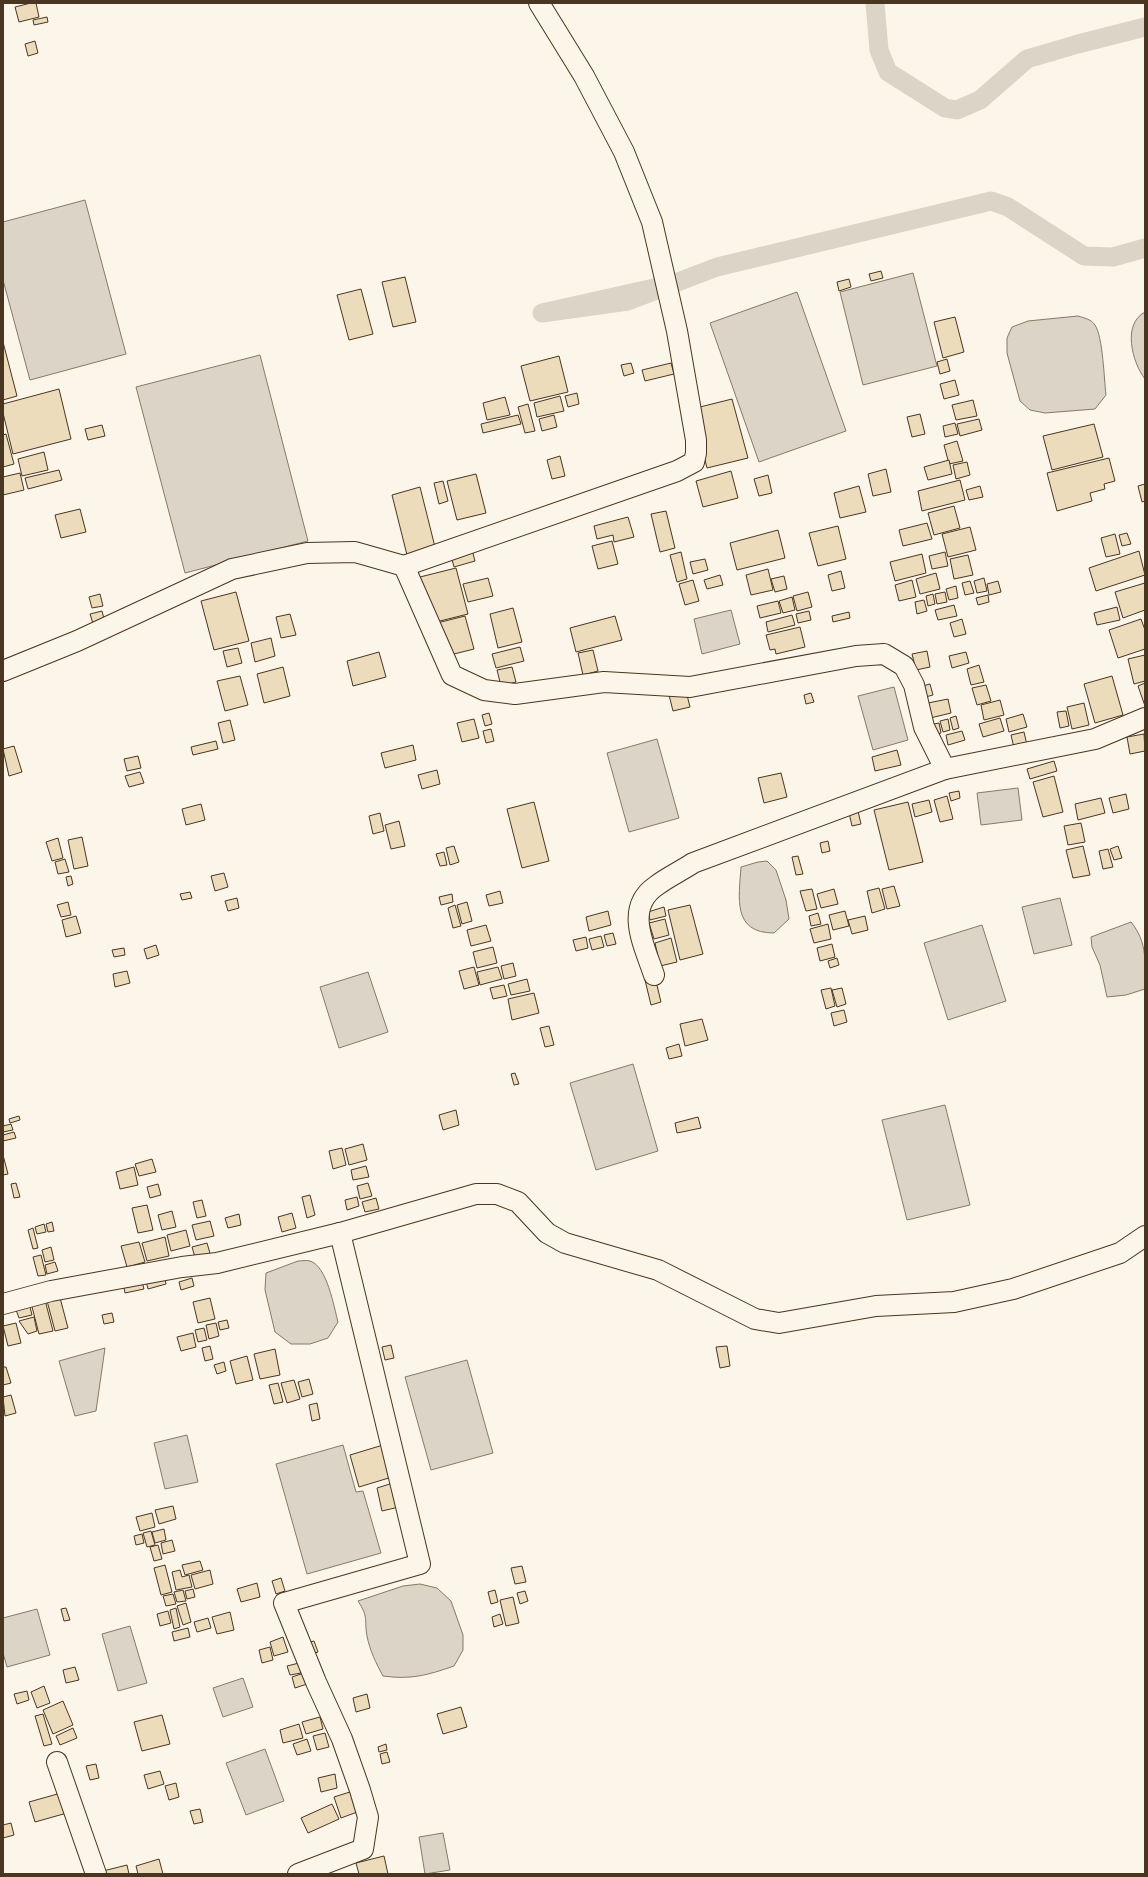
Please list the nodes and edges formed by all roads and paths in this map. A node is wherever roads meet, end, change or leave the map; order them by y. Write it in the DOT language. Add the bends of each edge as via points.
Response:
graph roads {
  1 [pos="539,3"];
  2 [pos="404,566"];
  3 [pos="3,671"];
  4 [pos="1145,718"];
  5 [pos="945,769"];
  6 [pos="654,975"];
  7 [pos="340,1233"];
  8 [pos="1145,1236"];
  9 [pos="3,1304"];
  10 [pos="57,1762"];
  11 [pos="96,1874"];
  12 [pos="298,1874"];
  1 -- 2 [label="street" via="584,76 624,152 652,222 677,332 696,440 694,462 677,471"];
  2 -- 3 [label="street" via="356,552 307,553 232,569 77,641"];
  2 -- 5 [label="street" via="452,675 484,690 515,694 604,682 690,686 856,656 884,654 904,666 914,685 924,727"];
  4 -- 5 [label="street" via="1095,739"];
  5 -- 6 [label="street" via="693,863 655,886 639,905 638,924"];
  7 -- 8 [label="street" via="476,1194 497,1194 518,1202 547,1233 566,1243 658,1270 755,1319 779,1323 876,1306 954,1302 1013,1288 1120,1253"];
  7 -- 9 [label="street" via="217,1264 182,1267 66,1288"];
  7 -- 12 [label="street" via="420,1564 284,1603 342,1739 368,1818 363,1849"];
  10 -- 11 [label="street"];
}
